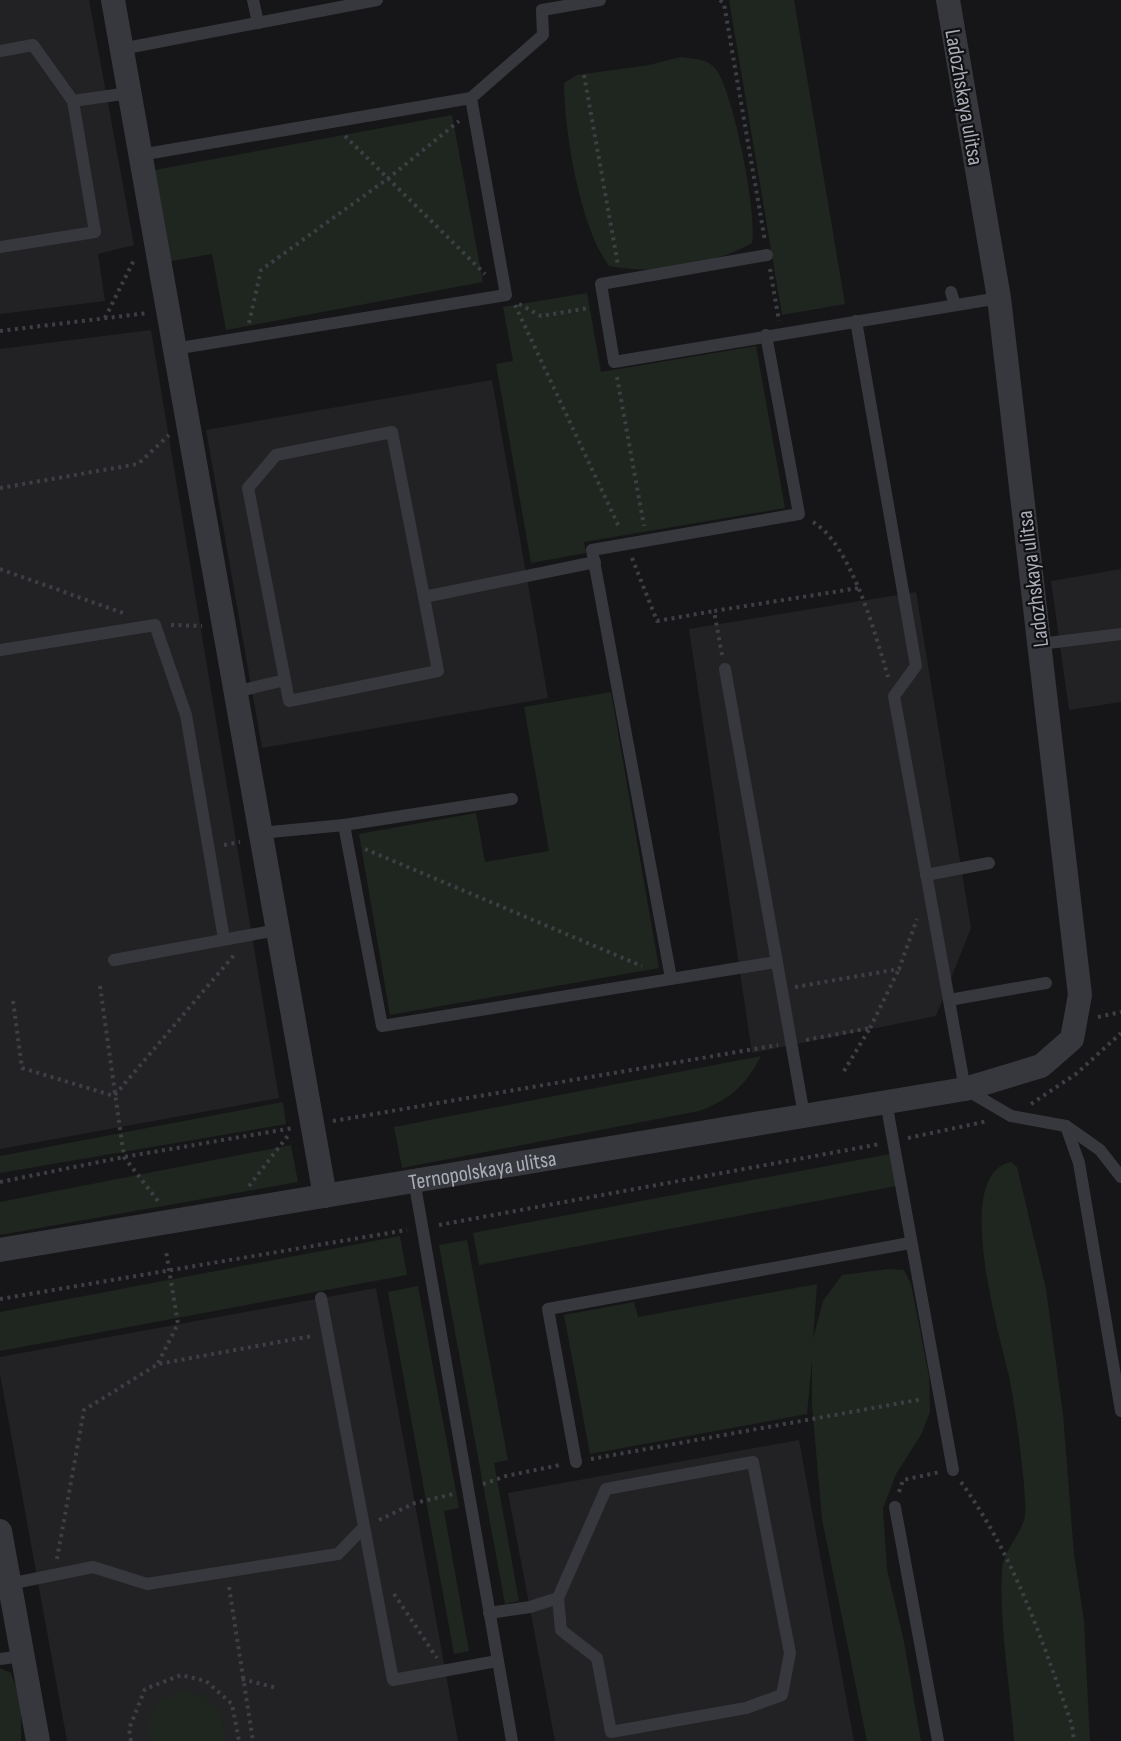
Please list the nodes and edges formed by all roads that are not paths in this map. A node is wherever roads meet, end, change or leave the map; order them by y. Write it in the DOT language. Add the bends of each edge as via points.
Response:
graph roads {
  1 [pos="113,0"];
  2 [pos="253,0"];
  3 [pos="377,0"];
  4 [pos="600,0"];
  5 [pos="948,0"];
  6 [pos="258,23"];
  7 [pos="121,49"];
  8 [pos="0,51"];
  9 [pos="129,93"];
  10 [pos="73,101"];
  11 [pos="472,104"];
  12 [pos="140,155"];
  13 [pos="0,247"];
  14 [pos="767,255"];
  15 [pos="951,292"];
  16 [pos="999,298"];
  17 [pos="955,305"];
  18 [pos="856,321"];
  19 [pos="766,335"];
  20 [pos="174,349"];
  21 [pos="595,562"];
  22 [pos="424,597"];
  23 [pos="1121,634"];
  24 [pos="1040,644"];
  25 [pos="0,650"];
  26 [pos="724,669"];
  27 [pos="285,680"];
  28 [pos="235,692"];
  29 [pos="512,799"];
  30 [pos="344,825"];
  31 [pos="261,836"];
  32 [pos="989,863"];
  33 [pos="926,874"];
  34 [pos="277,930"];
  35 [pos="225,939"];
  36 [pos="114,960"];
  37 [pos="776,962"];
  38 [pos="671,978"];
  39 [pos="1046,982"];
  40 [pos="949,1000"];
  41 [pos="965,1089"];
  42 [pos="886,1102"];
  43 [pos="804,1115"];
  44 [pos="1066,1126"];
  45 [pos="1121,1178"];
  46 [pos="414,1180"];
  47 [pos="325,1196"];
  48 [pos="910,1243"];
  49 [pos="0,1250"];
  50 [pos="321,1298"];
  51 [pos="1121,1411"];
  52 [pos="576,1462"];
  53 [pos="953,1470"];
  54 [pos="895,1507"];
  55 [pos="364,1527"];
  56 [pos="0,1531"];
  57 [pos="9,1584"];
  58 [pos="558,1598"];
  59 [pos="489,1613"];
  60 [pos="11,1658"];
  61 [pos="497,1661"];
  62 [pos="38,1741"];
  63 [pos="512,1741"];
  64 [pos="938,1741"];
  1 -- 7 [label="street"];
  2 -- 6 [label="lane"];
  3 -- 6 [label="lane"];
  4 -- 11 [label="lane" via="542,10 543,35"];
  5 -- 16 [label="street, Ladozhskaya ulitsa"];
  6 -- 7 [label="lane"];
  7 -- 9 [label="street"];
  8 -- 10 [label="lane" via="33,45"];
  9 -- 10 [label="lane"];
  9 -- 12 [label="street"];
  10 -- 13 [label="lane" via="95,232"];
  11 -- 12 [label="lane"];
  11 -- 20 [label="lane" via="506,295"];
  12 -- 20 [label="street"];
  14 -- 19 [label="lane" via="601,284 614,362"];
  15 -- 17 [label="lane"];
  16 -- 17 [label="lane"];
  16 -- 24 [label="street, Ladozhskaya ulitsa"];
  17 -- 18 [label="lane"];
  18 -- 19 [label="lane"];
  18 -- 33 [label="lane" via="916,666 894,696"];
  19 -- 21 [label="lane" via="799,514 592,550"];
  20 -- 28 [label="street"];
  21 -- 22 [label="lane"];
  21 -- 38 [label="lane"];
  22 -- 27 [label="lane" via="438,671 289,701"];
  22 -- 27 [label="lane" via="392,432 276,455 248,488"];
  23 -- 24 [label="lane"];
  24 -- 41 [label="street, Ladozhskaya ulitsa" via="1080,995 1072,1039 1041,1066"];
  25 -- 35 [label="lane" via="154,625 186,715"];
  26 -- 37 [label="lane"];
  27 -- 28 [label="lane"];
  28 -- 31 [label="street"];
  29 -- 30 [label="lane"];
  30 -- 31 [label="lane"];
  30 -- 38 [label="lane" via="382,1026"];
  31 -- 34 [label="street"];
  32 -- 33 [label="lane"];
  33 -- 40 [label="lane"];
  34 -- 35 [label="lane"];
  34 -- 47 [label="street" via="303,1126"];
  35 -- 36 [label="lane"];
  37 -- 38 [label="lane"];
  37 -- 43 [label="lane"];
  39 -- 40 [label="lane"];
  40 -- 41 [label="lane"];
  41 -- 42 [label="street, Ternopolskaya ulitsa"];
  41 -- 44 [label="lane" via="1011,1116"];
  42 -- 43 [label="street, Ternopolskaya ulitsa"];
  42 -- 48 [label="lane"];
  43 -- 46 [label="street, Ternopolskaya ulitsa"];
  44 -- 45 [label="lane" via="1100,1150"];
  44 -- 51 [label="lane" via="1079,1163"];
  46 -- 47 [label="street, Ternopolskaya ulitsa"];
  46 -- 59 [label="lane"];
  47 -- 49 [label="street, Ternopolskaya ulitsa"];
  48 -- 52 [label="lane" via="548,1309"];
  48 -- 53 [label="lane"];
  50 -- 55 [label="lane"];
  54 -- 64 [label="lane"];
  55 -- 57 [label="lane" via="338,1554 227,1572 147,1584 93,1567"];
  55 -- 61 [label="lane" via="393,1680"];
  56 -- 57 [label="street"];
  57 -- 60 [label="street"];
  58 -- 58 [label="lane" via="606,1489 753,1462 790,1653 782,1695 746,1708 611,1732 597,1658 561,1630"];
  58 -- 59 [label="lane"];
  59 -- 61 [label="lane"];
  60 -- 62 [label="street"];
  61 -- 63 [label="lane"];
}
